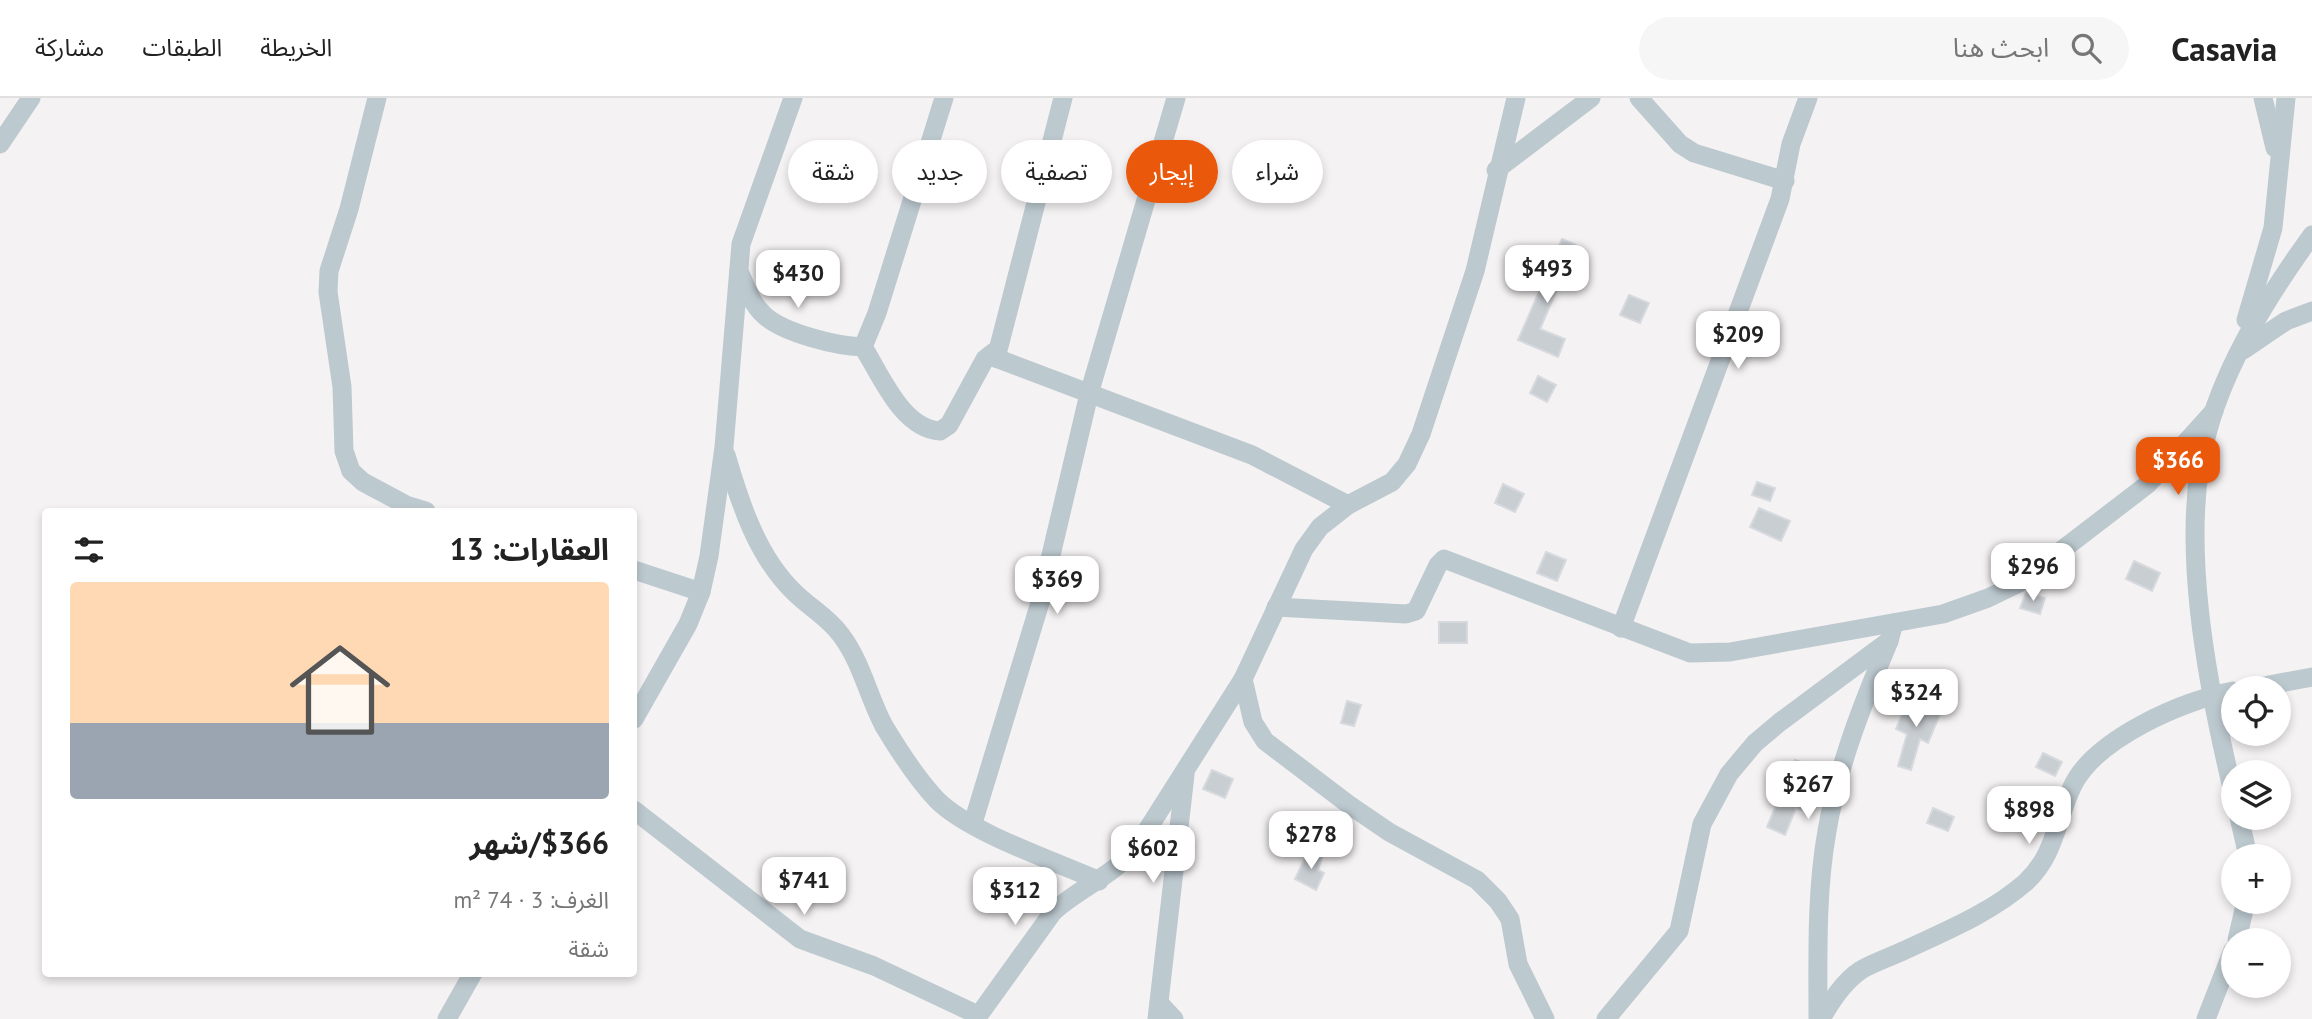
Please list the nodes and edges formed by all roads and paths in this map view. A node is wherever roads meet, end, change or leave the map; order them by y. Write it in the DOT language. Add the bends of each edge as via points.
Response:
graph roads {
  1 [pos="31,98"];
  2 [pos="377,98"];
  3 [pos="944,98"];
  4 [pos="1063,98"];
  5 [pos="1176,98"];
  6 [pos="1516,98"];
  7 [pos="1591,98"];
  8 [pos="1640,98"];
  9 [pos="1808,98"];
  10 [pos="2263,98"];
  11 [pos="2286,98"];
  12 [pos="790,100"];
  13 [pos="0,144"];
  14 [pos="2278,159"];
  15 [pos="1496,170"];
  16 [pos="1785,181"];
  17 [pos="2312,235"];
  18 [pos="737,268"];
  19 [pos="2312,311"];
  20 [pos="863,347"];
  21 [pos="2243,350"];
  22 [pos="996,358"];
  23 [pos="2225,379"];
  24 [pos="1089,394"];
  25 [pos="2214,411"];
  26 [pos="724,447"];
  27 [pos="1348,505"];
  28 [pos="416,508"];
  29 [pos="637,571"];
  30 [pos="701,592"];
  31 [pos="1276,607"];
  32 [pos="1621,628"];
  33 [pos="1891,632"];
  34 [pos="2312,677"];
  35 [pos="1244,679"];
  36 [pos="2291,681"];
  37 [pos="2221,693"];
  38 [pos="2210,695"];
  39 [pos="637,714"];
  40 [pos="2225,760"];
  41 [pos="1186,771"];
  42 [pos="637,812"];
  43 [pos="973,824"];
  44 [pos="1099,881"];
  45 [pos="471,977"];
  46 [pos="2221,981"];
  47 [pos="1158,1011"];
  48 [pos="977,1017"];
  49 [pos="447,1019"];
  50 [pos="1174,1019"];
  51 [pos="1545,1019"];
  52 [pos="1606,1019"];
  53 [pos="1820,1019"];
  54 [pos="2206,1019"];
  1 -- 13 [label="street"];
  2 -- 28 [label="street" via="329,271 328,292 342,387 344,451 351,471 363,482"];
  3 -- 20 [label="street"];
  4 -- 22 [label="street"];
  5 -- 24 [label="street"];
  6 -- 15 [label="street"];
  7 -- 15 [label="street"];
  8 -- 16 [label="street" via="1680,144 1694,153"];
  9 -- 16 [label="street" via="1791,144"];
  10 -- 14 [label="street"];
  11 -- 14 [label="street"];
  12 -- 18 [label="street" via="752,206"];
  14 -- 23 [label="street" via="2266,260"];
  15 -- 27 [label="street" via="1485,236 1421,435 1392,482"];
  16 -- 32 [label="street"];
  17 -- 21 [label="street" via="2259,315"];
  18 -- 20 [label="street" via="751,299 774,323 834,344"];
  18 -- 26 [label="street"];
  19 -- 21 [label="street" via="2286,321"];
  20 -- 22 [label="street" via="903,409 928,431 940,432 949,425 985,359 993,352"];
  21 -- 23 [label="street"];
  22 -- 24 [label="street"];
  23 -- 25 [label="street"];
  24 -- 27 [label="street" via="1252,455"];
  24 -- 43 [label="street" via="1039,606"];
  25 -- 33 [label="street" via="2148,484 2019,583 1968,607"];
  25 -- 38 [label="street" via="2201,464 2196,538"];
  26 -- 30 [label="street"];
  26 -- 43 [label="street" via="752,531 778,573 793,592 832,622 850,646 883,724 906,759 938,800"];
  27 -- 31 [label="street" via="1320,527 1304,549"];
  29 -- 30 [label="street"];
  30 -- 39 [label="street"];
  31 -- 32 [label="street" via="1406,614 1416,611 1444,559"];
  31 -- 35 [label="street"];
  32 -- 33 [label="street" via="1668,647 1706,653"];
  33 -- 52 [label="street" via="1755,743 1729,774 1702,824 1679,931"];
  33 -- 53 [label="street" via="1839,775 1826,832"];
  34 -- 36 [label="street"];
  35 -- 41 [label="street"];
  35 -- 51 [label="street" via="1252,722 1265,741 1358,811 1476,880 1498,901 1510,919 1518,964"];
  37 -- 38 [label="street"];
  38 -- 40 [label="street"];
  38 -- 53 [label="street" via="2146,721 2092,761 2072,786 2048,856 2026,881 1992,907 1861,971 1836,994"];
  41 -- 44 [label="street" via="1123,864"];
  41 -- 47 [label="street"];
  42 -- 48 [label="street" via="800,939 874,966"];
  43 -- 44 [label="street"];
  44 -- 48 [label="street" via="1053,912"];
  45 -- 49 [label="street"];
  46 -- 54 [label="street"];
  47 -- 50 [label="street"];
}
